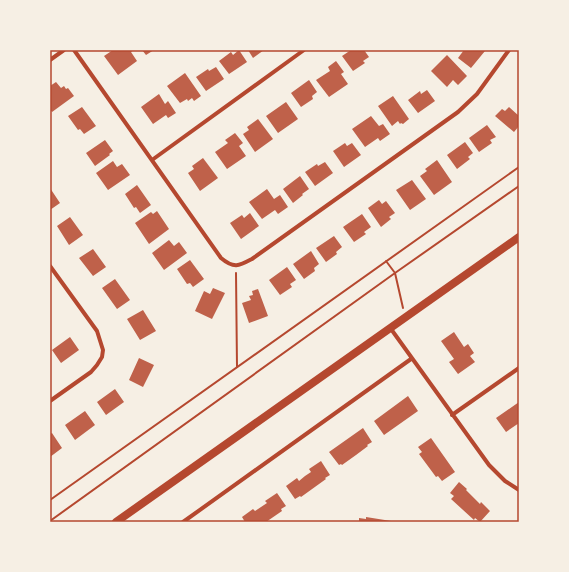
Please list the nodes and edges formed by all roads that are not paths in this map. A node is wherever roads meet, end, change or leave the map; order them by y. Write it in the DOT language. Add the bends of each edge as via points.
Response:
graph roads {
  1 [pos="64,50"];
  2 [pos="74,50"];
  3 [pos="304,50"];
  4 [pos="509,50"];
  5 [pos="50,60"];
  6 [pos="152,160"];
  7 [pos="519,237"];
  8 [pos="50,266"];
  9 [pos="391,329"];
  10 [pos="411,359"];
  11 [pos="519,368"];
  12 [pos="50,401"];
  13 [pos="452,415"];
  14 [pos="519,490"];
  15 [pos="116,522"];
  16 [pos="183,522"];
  1 -- 5 [label="street"];
  2 -- 6 [label="street"];
  3 -- 6 [label="street"];
  4 -- 6 [label="street" via="478,94 458,112 252,259 236,266 228,264 222,258"];
  7 -- 9 [label="main road"];
  8 -- 12 [label="street" via="97,331 103,350 102,357 91,372"];
  9 -- 10 [label="street"];
  9 -- 15 [label="main road"];
  10 -- 13 [label="street"];
  10 -- 16 [label="street"];
  11 -- 13 [label="street"];
  13 -- 14 [label="street" via="492,469"];
}
